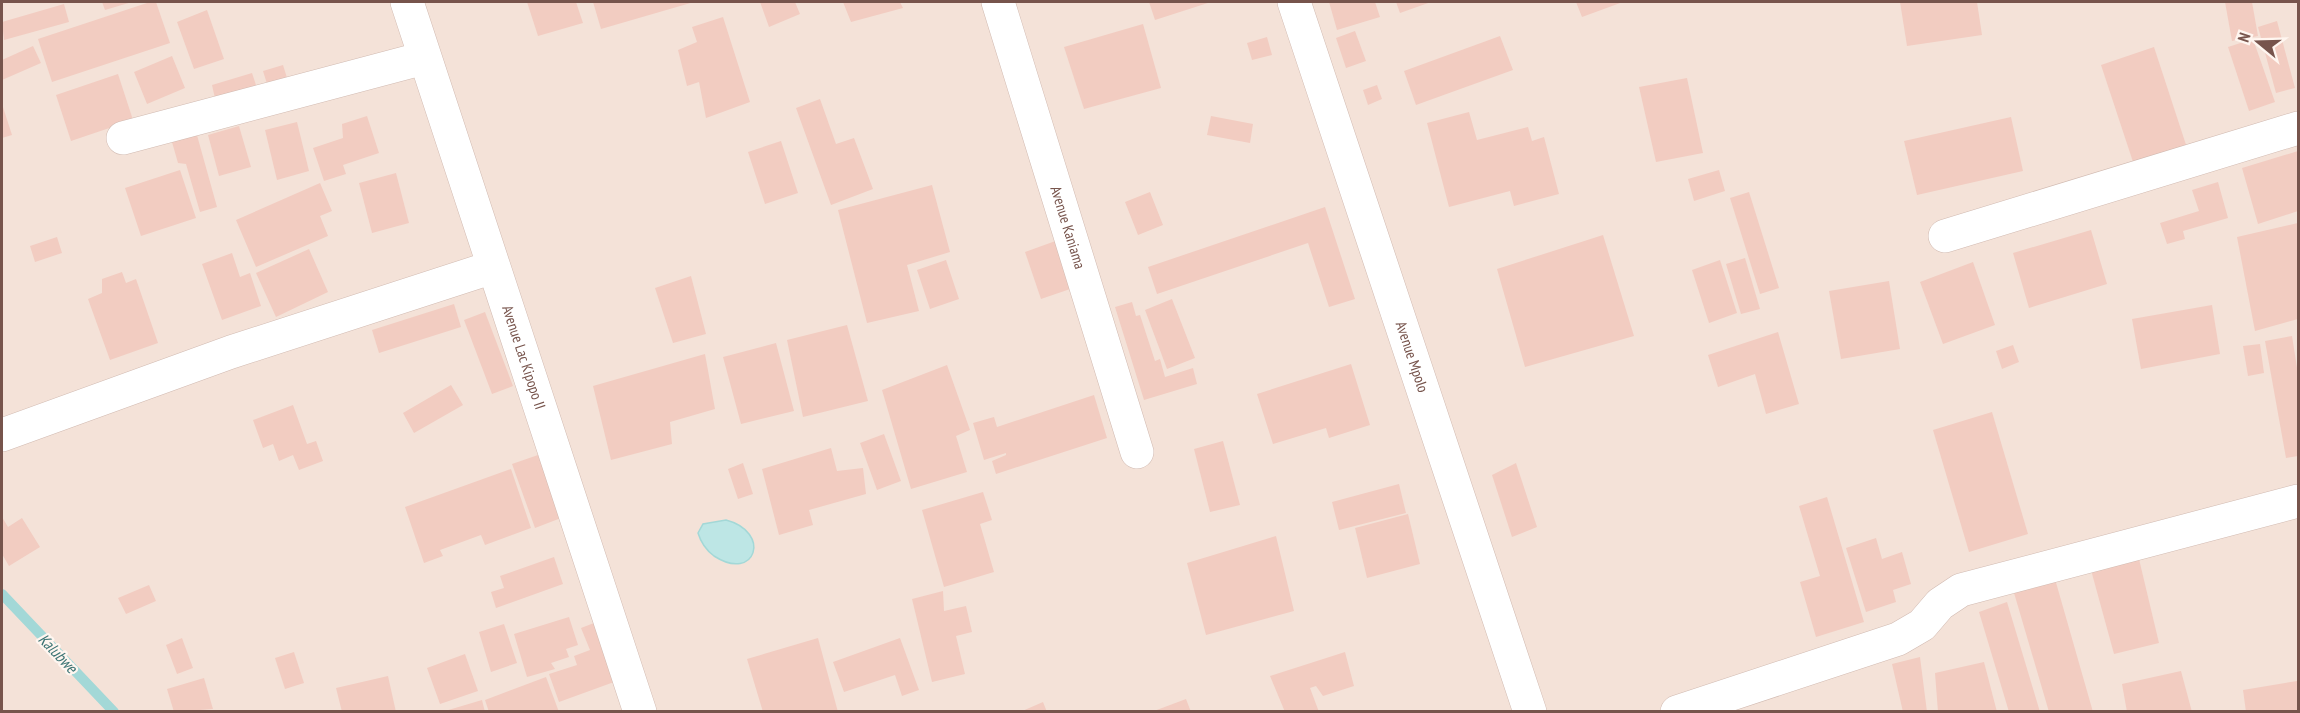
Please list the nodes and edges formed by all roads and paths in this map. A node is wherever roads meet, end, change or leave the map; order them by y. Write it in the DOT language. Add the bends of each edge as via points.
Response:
graph roads {
  1 [pos="407,2"];
  2 [pos="998,2"];
  3 [pos="1294,2"];
  4 [pos="424,58"];
  5 [pos="2298,128"];
  6 [pos="123,138"];
  7 [pos="1945,236"];
  8 [pos="493,267"];
  9 [pos="2,435"];
  10 [pos="1137,452"];
  11 [pos="2298,501"];
  12 [pos="640,711"];
  13 [pos="1530,711"];
  14 [pos="1677,711"];
  1 -- 4 [label="street, Avenue Lac Kipopo II"];
  2 -- 10 [label="street, Avenue Kaniama"];
  3 -- 13 [label="street, Avenue Mpolo"];
  4 -- 6 [label="street"];
  4 -- 8 [label="street, Avenue Lac Kipopo II"];
  5 -- 7 [label="street"];
  8 -- 9 [label="street" via="231,352"];
  8 -- 12 [label="street, Avenue Lac Kipopo II"];
  11 -- 14 [label="street" via="1961,590 1940,604 1922,625 1898,639"];
}
